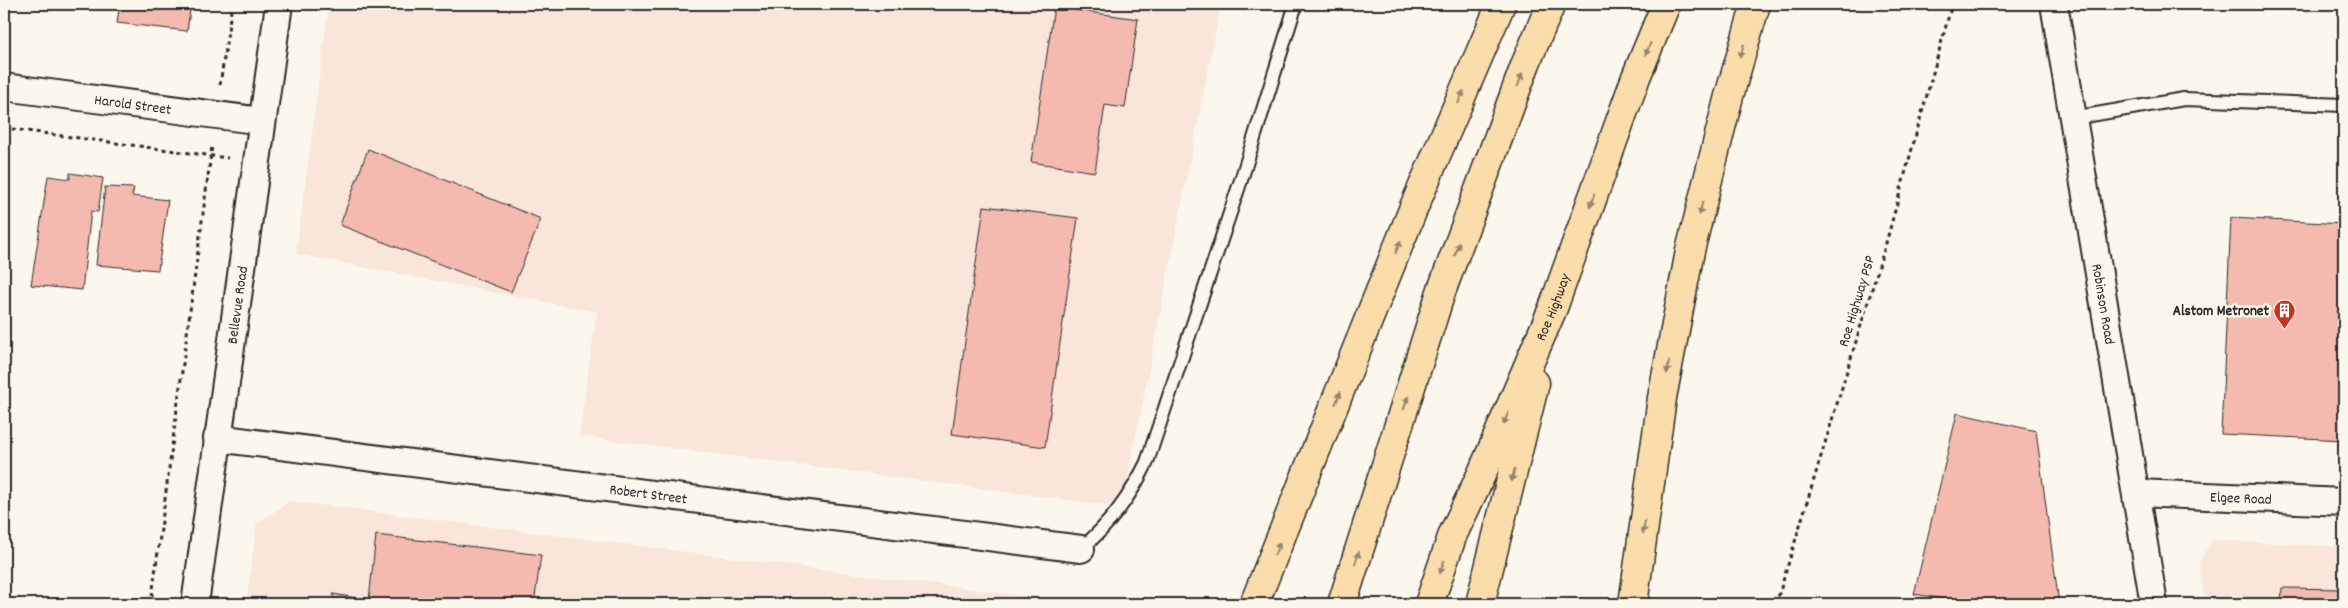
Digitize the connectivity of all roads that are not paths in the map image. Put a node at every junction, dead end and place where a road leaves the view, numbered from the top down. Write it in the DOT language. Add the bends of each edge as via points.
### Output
graph roads {
  1 [pos="279,4"];
  2 [pos="1296,4"];
  3 [pos="1501,4"];
  4 [pos="1551,4"];
  5 [pos="1666,4"];
  6 [pos="1756,4"];
  7 [pos="2054,4"];
  8 [pos="4,86"];
  9 [pos="2344,104"];
  10 [pos="2073,118"];
  11 [pos="262,121"];
  12 [pos="1553,308"];
  13 [pos="217,438"];
  14 [pos="2137,493"];
  15 [pos="2344,502"];
  16 [pos="1081,549"];
  17 [pos="195,604"];
  18 [pos="1254,604"];
  19 [pos="1342,604"];
  20 [pos="1429,604"];
  21 [pos="1480,604"];
  22 [pos="1633,604"];
  23 [pos="2154,604"];
  1 -- 11 [label="street, Bellevue Road"];
  2 -- 16 [label="lane" via="1147,462 1132,492 1101,531"];
  18 -- 3 [label="highway, one-way" via="1414,207"];
  19 -- 4 [label="highway, one-way" via="1441,292"];
  5 -- 12 [label="highway, Roe Highway, one-way" via="1636,77"];
  6 -- 22 [label="highway, one-way" via="1690,251 1662,398"];
  7 -- 10 [label="street, Robinson Road"];
  8 -- 11 [label="street, Harold Street"];
  9 -- 10 [label="lane" via="2184,99"];
  10 -- 14 [label="street, Robinson Road"];
  11 -- 13 [label="street, Bellevue Road"];
  12 -- 20 [label="highway, Roe Highway, one-way" via="1453,534"];
  12 -- 21 [label="highway, one-way"];
  13 -- 16 [label="street, Robert Street"];
  13 -- 17 [label="street, Bellevue Road"];
  14 -- 15 [label="street, Elgee Road"];
  14 -- 23 [label="street, Robinson Road"];
}
